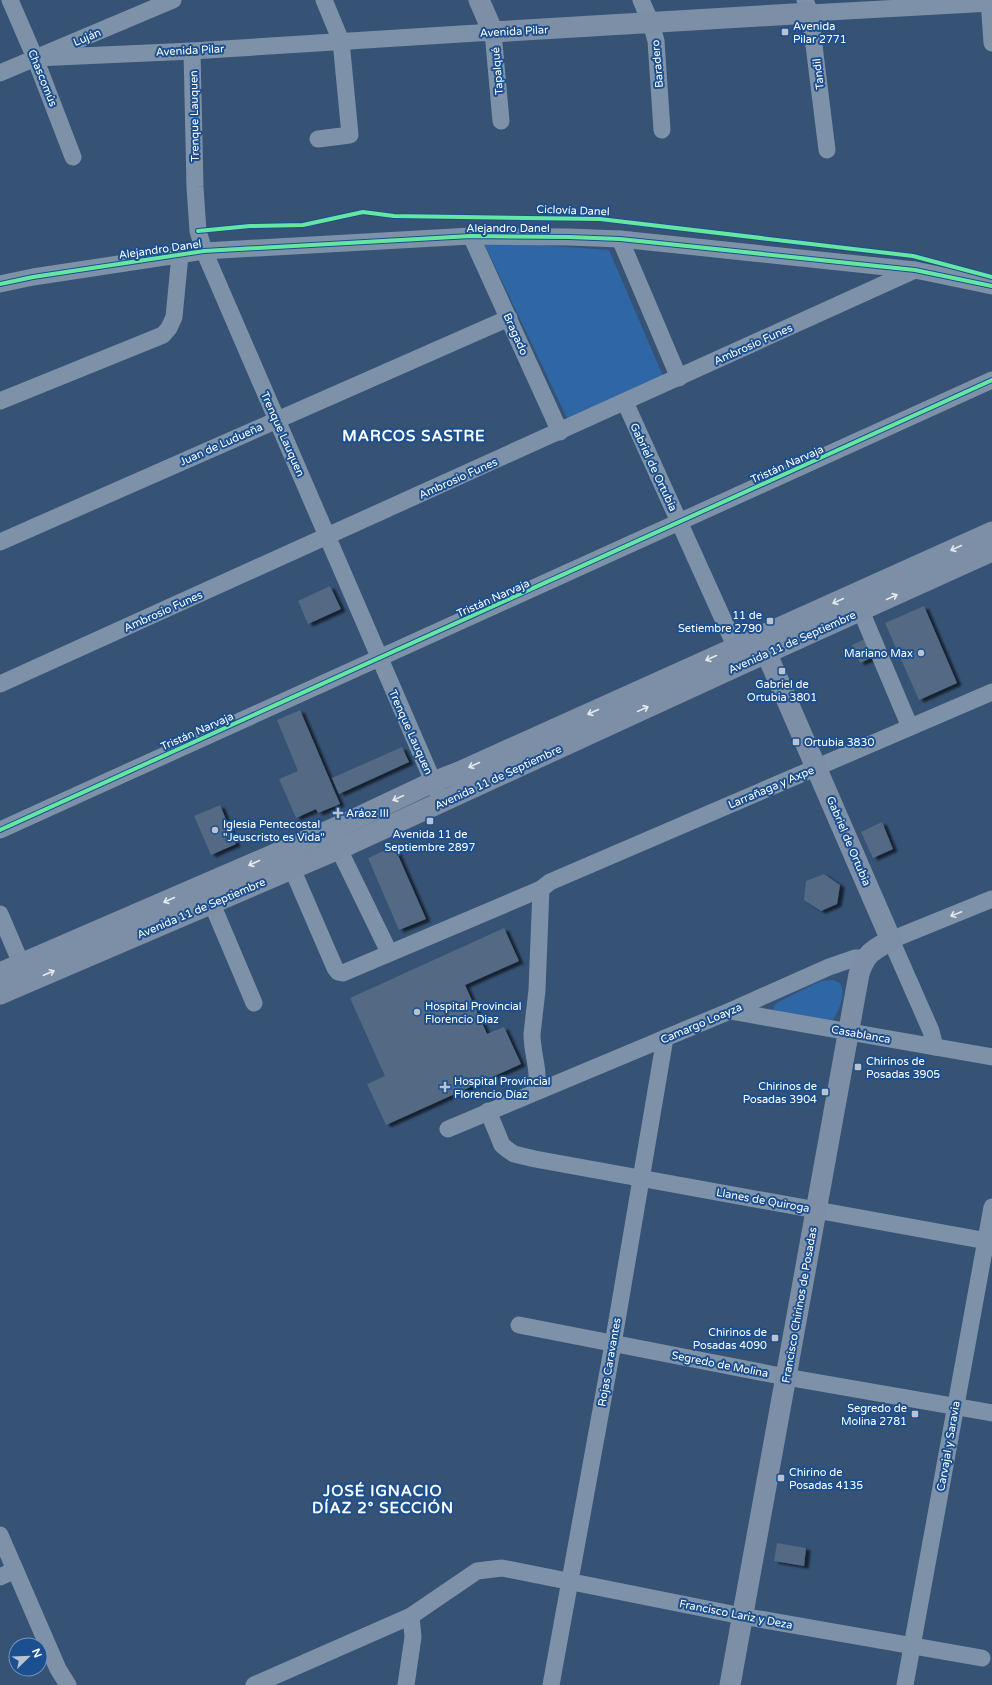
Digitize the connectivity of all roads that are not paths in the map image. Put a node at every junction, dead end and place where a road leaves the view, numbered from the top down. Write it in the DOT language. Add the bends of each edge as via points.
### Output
graph roads {
  1 [pos="10,0"];
  2 [pos="324,0"];
  3 [pos="479,0"];
  4 [pos="642,0"];
  5 [pos="164,2"];
  6 [pos="990,2"];
  7 [pos="917,4"];
  8 [pos="807,7"];
  9 [pos="651,23"];
  10 [pos="493,32"];
  11 [pos="342,40"];
  12 [pos="992,43"];
  13 [pos="192,51"];
  14 [pos="35,58"];
  15 [pos="0,73"];
  16 [pos="501,121"];
  17 [pos="662,130"];
  18 [pos="318,139"];
  19 [pos="827,150"];
  20 [pos="72,157"];
  21 [pos="472,236"];
  22 [pos="620,239"];
  23 [pos="204,251"];
  24 [pos="180,255"];
  25 [pos="915,270"];
  26 [pos="0,284"];
  27 [pos="992,286"];
  28 [pos="509,318"];
  29 [pos="679,378"];
  30 [pos="992,380"];
  31 [pos="0,401"];
  32 [pos="625,402"];
  33 [pos="276,420"];
  34 [pos="560,432"];
  35 [pos="680,523"];
  36 [pos="992,532"];
  37 [pos="327,537"];
  38 [pos="0,542"];
  39 [pos="992,551"];
  40 [pos="861,611"];
  41 [pos="763,645"];
  42 [pos="740,655"];
  43 [pos="380,659"];
  44 [pos="0,684"];
  45 [pos="992,692"];
  46 [pos="910,727"];
  47 [pos="817,768"];
  48 [pos="433,782"];
  49 [pos="443,802"];
  50 [pos="0,830"];
  51 [pos="329,830"];
  52 [pos="338,849"];
  53 [pos="284,850"];
  54 [pos="292,869"];
  55 [pos="204,884"];
  56 [pos="546,885"];
  57 [pos="992,899"];
  58 [pos="212,903"];
  59 [pos="0,914"];
  60 [pos="892,940"];
  61 [pos="389,952"];
  62 [pos="866,958"];
  63 [pos="0,973"];
  64 [pos="25,973"];
  65 [pos="0,994"];
  66 [pos="254,1003"];
  67 [pos="730,1011"];
  68 [pos="849,1032"];
  69 [pos="665,1038"];
  70 [pos="936,1047"];
  71 [pos="992,1057"];
  72 [pos="536,1091"];
  73 [pos="488,1111"];
  74 [pos="448,1129"];
  75 [pos="641,1178"];
  76 [pos="992,1208"];
  77 [pos="817,1210"];
  78 [pos="989,1241"];
  79 [pos="519,1325"];
  80 [pos="613,1344"];
  81 [pos="786,1377"];
  82 [pos="956,1406"];
  83 [pos="992,1413"];
  84 [pos="0,1535"];
  85 [pos="15,1570"];
  86 [pos="0,1577"];
  87 [pos="569,1582"];
  88 [pos="411,1616"];
  89 [pos="742,1616"];
  90 [pos="912,1646"];
  91 [pos="982,1658"];
  92 [pos="67,1685"];
  93 [pos="254,1685"];
  94 [pos="406,1685"];
  95 [pos="552,1685"];
  96 [pos="730,1685"];
  97 [pos="905,1685"];
  1 -- 14 [label="street, Chascomús"];
  2 -- 11 [label="street"];
  3 -- 10 [label="main road, Tapalqué"];
  4 -- 9 [label="street, Baradero"];
  5 -- 14 [label="street, Luján"];
  6 -- 7 [label="street, Avenida Pilar"];
  6 -- 12 [label="street"];
  7 -- 8 [label="street, Avenida Pilar"];
  8 -- 9 [label="main road, Avenida Pilar"];
  8 -- 19 [label="street, Tandil"];
  9 -- 10 [label="main road, Avenida Pilar"];
  9 -- 17 [label="street, Baradero" via="656,41"];
  10 -- 11 [label="street, Avenida Pilar"];
  10 -- 16 [label="street, Tapalqué"];
  11 -- 13 [label="street, Avenida Pilar"];
  11 -- 18 [label="street" via="350,134"];
  13 -- 14 [label="street, Avenida Pilar"];
  13 -- 23 [label="street, Trenque Lauquen" via="195,187 198,232"];
  14 -- 15 [label="street, Luján"];
  14 -- 20 [label="street, Chascomús"];
  21 -- 22 [label="street, Alejandro Danel"];
  21 -- 23 [label="street, Alejandro Danel"];
  21 -- 28 [label="street, Bragado"];
  22 -- 25 [label="street, Alejandro Danel"];
  22 -- 29 [label="street"];
  23 -- 24 [label="street, Alejandro Danel"];
  23 -- 33 [label="street, Trenque Lauquen"];
  24 -- 26 [label="street, Alejandro Danel"];
  24 -- 31 [label="street" via="174,317 163,335"];
  25 -- 27 [label="street, Alejandro Danel"];
  25 -- 29 [label="street, Ambrosio Funes"];
  28 -- 33 [label="street, Juan de Ludueña"];
  28 -- 34 [label="street, Bragado"];
  29 -- 32 [label="street, Ambrosio Funes"];
  30 -- 35 [label="street, Tristán Narvaja"];
  32 -- 34 [label="street, Ambrosio Funes"];
  32 -- 35 [label="street, Gabriel de Ortubia"];
  33 -- 37 [label="street, Trenque Lauquen"];
  33 -- 38 [label="street, Juan de Ludueña"];
  34 -- 37 [label="street, Ambrosio Funes"];
  35 -- 42 [label="street, Gabriel de Ortubia"];
  35 -- 43 [label="street, Tristán Narvaja"];
  36 -- 41 [label="main road, Avenida 11 de Septiembre, one-way"];
  37 -- 43 [label="street, Trenque Lauquen"];
  37 -- 44 [label="street, Ambrosio Funes"];
  40 -- 39 [label="main road, Avenida 11 de Septiembre, one-way"];
  40 -- 41 [label="main road, Avenida 11 de Septiembre"];
  40 -- 46 [label="street"];
  41 -- 42 [label="main road, Avenida 11 de Septiembre"];
  41 -- 47 [label="main road, Gabriel de Ortubia"];
  42 -- 48 [label="main road, Avenida 11 de Septiembre, one-way"];
  49 -- 42 [label="main road, Avenida 11 de Septiembre, one-way"];
  43 -- 48 [label="street, Trenque Lauquen"];
  43 -- 50 [label="street, Tristán Narvaja"];
  45 -- 46 [label="street, Larrañaga y Axpe"];
  46 -- 47 [label="street, Larrañaga y Axpe"];
  47 -- 56 [label="street, Larrañaga y Axpe"];
  47 -- 60 [label="main road, Gabriel de Ortubia"];
  48 -- 49 [label="street, Trenque Lauquen"];
  48 -- 51 [label="main road, Avenida 11 de Septiembre, one-way"];
  49 -- 52 [label="main road, Avenida 11 de Septiembre"];
  51 -- 52 [label="street"];
  51 -- 53 [label="main road, Avenida 11 de Septiembre"];
  52 -- 54 [label="main road, Avenida 11 de Septiembre"];
  52 -- 61 [label="street"];
  53 -- 54 [label="street"];
  53 -- 55 [label="main road, Avenida 11 de Septiembre, one-way"];
  54 -- 58 [label="main road, Avenida 11 de Septiembre"];
  54 -- 61 [label="street, Larrañaga y Axpe" via="338,972 343,973"];
  55 -- 58 [label="street"];
  55 -- 64 [label="main road, Avenida 11 de Septiembre, one-way"];
  56 -- 61 [label="street, Larrañaga y Axpe"];
  56 -- 72 [label="street" via="532,1034 538,1069"];
  57 -- 60 [label="street, one-way"];
  64 -- 58 [label="main road, Avenida 11 de Septiembre, one-way"];
  58 -- 66 [label="street"];
  59 -- 64 [label="street"];
  60 -- 62 [label="main road, Francisco Chirinos de Posadas" via="875,948"];
  60 -- 70 [label="street, Gabriel de Ortubia"];
  62 -- 67 [label="street, Camargo Loayza" via="855,958 829,967"];
  62 -- 68 [label="main road, Francisco Chirinos de Posadas" via="859,974"];
  63 -- 64 [label="main road, Avenida 11 de Septiembre"];
  64 -- 65 [label="main road, Avenida 11 de Septiembre"];
  67 -- 68 [label="street, Casablanca"];
  67 -- 69 [label="street, Camargo Loayza"];
  68 -- 70 [label="street, Casablanca"];
  68 -- 77 [label="main road, Francisco Chirinos de Posadas"];
  69 -- 72 [label="street, Camargo Loayza" via="549,1088"];
  69 -- 75 [label="street, Rojas Caravantes"];
  70 -- 71 [label="street, Casablanca"];
  72 -- 73 [label="street, Camargo Loayza"];
  73 -- 74 [label="street, Camargo Loayza"];
  73 -- 75 [label="street, Llanes de Quiroga" via="502,1145 514,1154"];
  75 -- 77 [label="street, Llanes de Quiroga"];
  75 -- 80 [label="street, Rojas Caravantes"];
  76 -- 78 [label="street, Carvajal y Saravia"];
  77 -- 78 [label="street, Llanes de Quiroga"];
  77 -- 81 [label="main road, Francisco Chirinos de Posadas"];
  78 -- 82 [label="street, Carvajal y Saravia"];
  79 -- 80 [label="street, Segredo de Molina"];
  80 -- 81 [label="street, Segredo de Molina"];
  80 -- 87 [label="street, Rojas Caravantes"];
  81 -- 82 [label="street, Segredo de Molina"];
  81 -- 89 [label="main road, Francisco Chirinos de Posadas"];
  82 -- 83 [label="street, Segredo de Molina"];
  82 -- 90 [label="street, Carvajal y Saravia"];
  84 -- 85 [label="street"];
  85 -- 86 [label="street"];
  85 -- 92 [label="street"];
  87 -- 88 [label="street, Francisco Lariz y Deza" via="502,1568 490,1568 466,1577"];
  87 -- 89 [label="street, Francisco Lariz y Deza"];
  87 -- 95 [label="street, Rojas Caravantes"];
  88 -- 93 [label="street"];
  88 -- 94 [label="street" via="413,1636"];
  89 -- 90 [label="street, Francisco Lariz y Deza"];
  89 -- 96 [label="main road, Francisco Chirinos de Posadas"];
  90 -- 91 [label="street, Francisco Lariz y Deza"];
  90 -- 97 [label="street, Carvajal y Saravia"];
}
